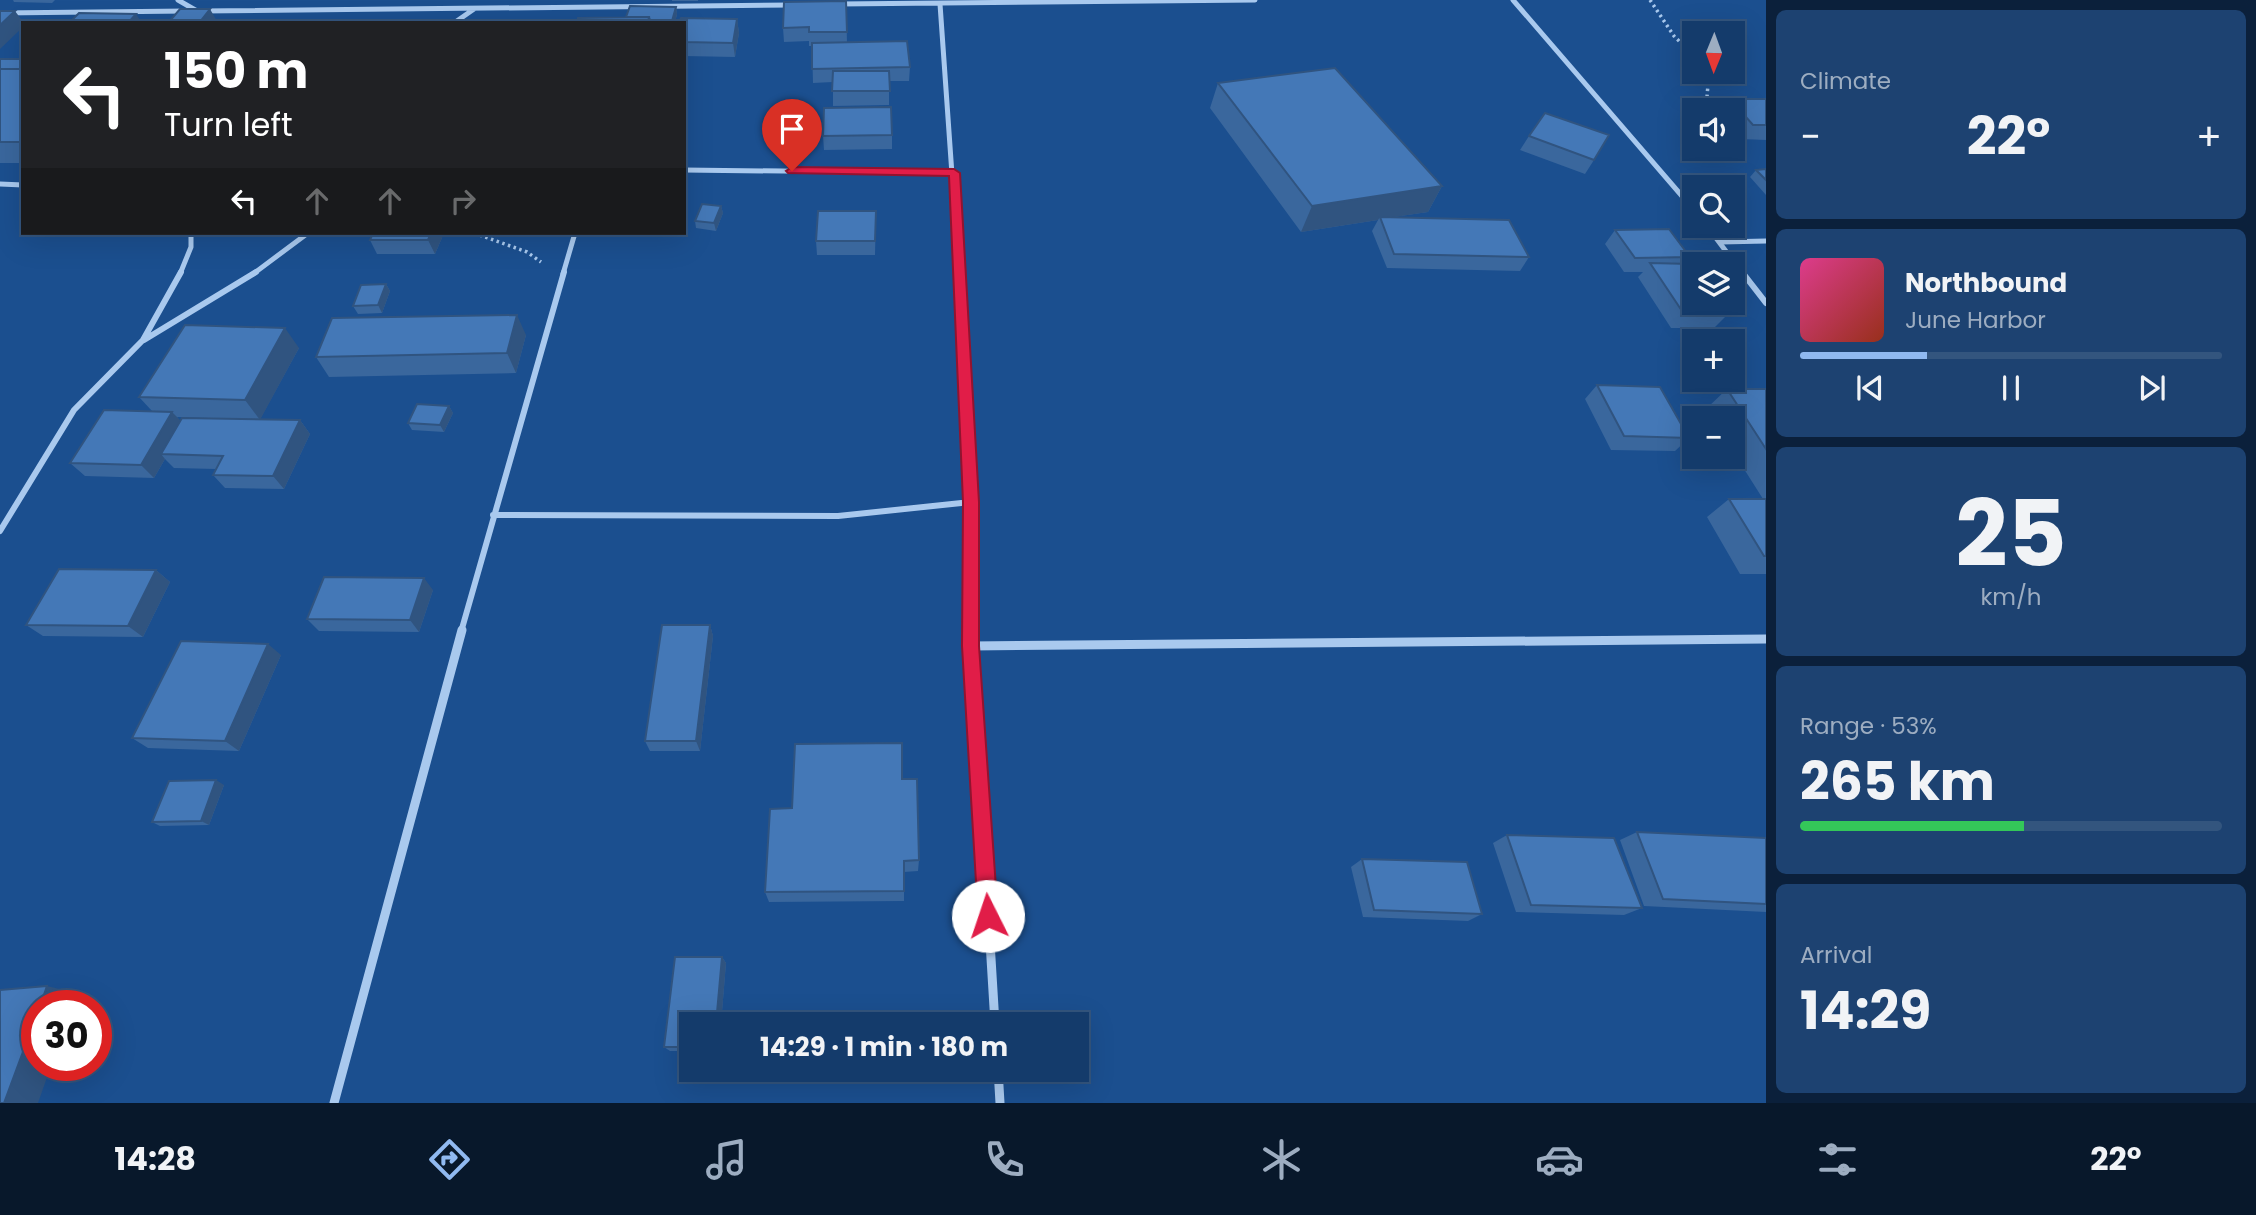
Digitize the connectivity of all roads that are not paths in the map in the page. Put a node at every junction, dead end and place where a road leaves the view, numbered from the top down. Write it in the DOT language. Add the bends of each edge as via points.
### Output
graph roads {
  1 [pos="178,0"];
  2 [pos="1223,0"];
  3 [pos="1255,0"];
  4 [pos="1513,0"];
  5 [pos="940,4"];
  6 [pos="805,5"];
  7 [pos="832,5"];
  8 [pos="475,9"];
  9 [pos="197,11"];
  10 [pos="0,13"];
  11 [pos="457,21"];
  12 [pos="686,170"];
  13 [pos="954,173"];
  14 [pos="0,184"];
  15 [pos="21,185"];
  16 [pos="1682,196"];
  17 [pos="191,235"];
  18 [pos="305,235"];
  19 [pos="574,235"];
  20 [pos="1718,238"];
  21 [pos="1766,241"];
  22 [pos="1721,242"];
  23 [pos="1766,303"];
  24 [pos="143,340"];
  25 [pos="971,502"];
  26 [pos="493,514"];
  27 [pos="0,531"];
  28 [pos="1766,639"];
  29 [pos="971,646"];
  30 [pos="994,1012"];
  31 [pos="999,1082"];
  32 [pos="334,1103"];
  33 [pos="1000,1103"];
  1 -- 9 [label="street"];
  2 -- 3 [label="street"];
  2 -- 5 [label="street"];
  4 -- 16 [label="street"];
  5 -- 7 [label="street"];
  5 -- 13 [label="street"];
  6 -- 8 [label="street"];
  8 -- 9 [label="street"];
  8 -- 11 [label="street"];
  9 -- 10 [label="street"];
  12 -- 13 [label="street"];
  13 -- 25 [label="street"];
  14 -- 15 [label="street"];
  17 -- 24 [label="street" via="191,247 176,284"];
  18 -- 24 [label="street" via="239,284"];
  19 -- 26 [label="street"];
  20 -- 22 [label="street"];
  21 -- 22 [label="street"];
  22 -- 23 [label="street"];
  24 -- 27 [label="street" via="74,410"];
  25 -- 26 [label="street" via="838,516"];
  25 -- 29 [label="street"];
  26 -- 32 [label="street"];
  28 -- 29 [label="street"];
  29 -- 30 [label="street"];
  31 -- 33 [label="street"];
}
